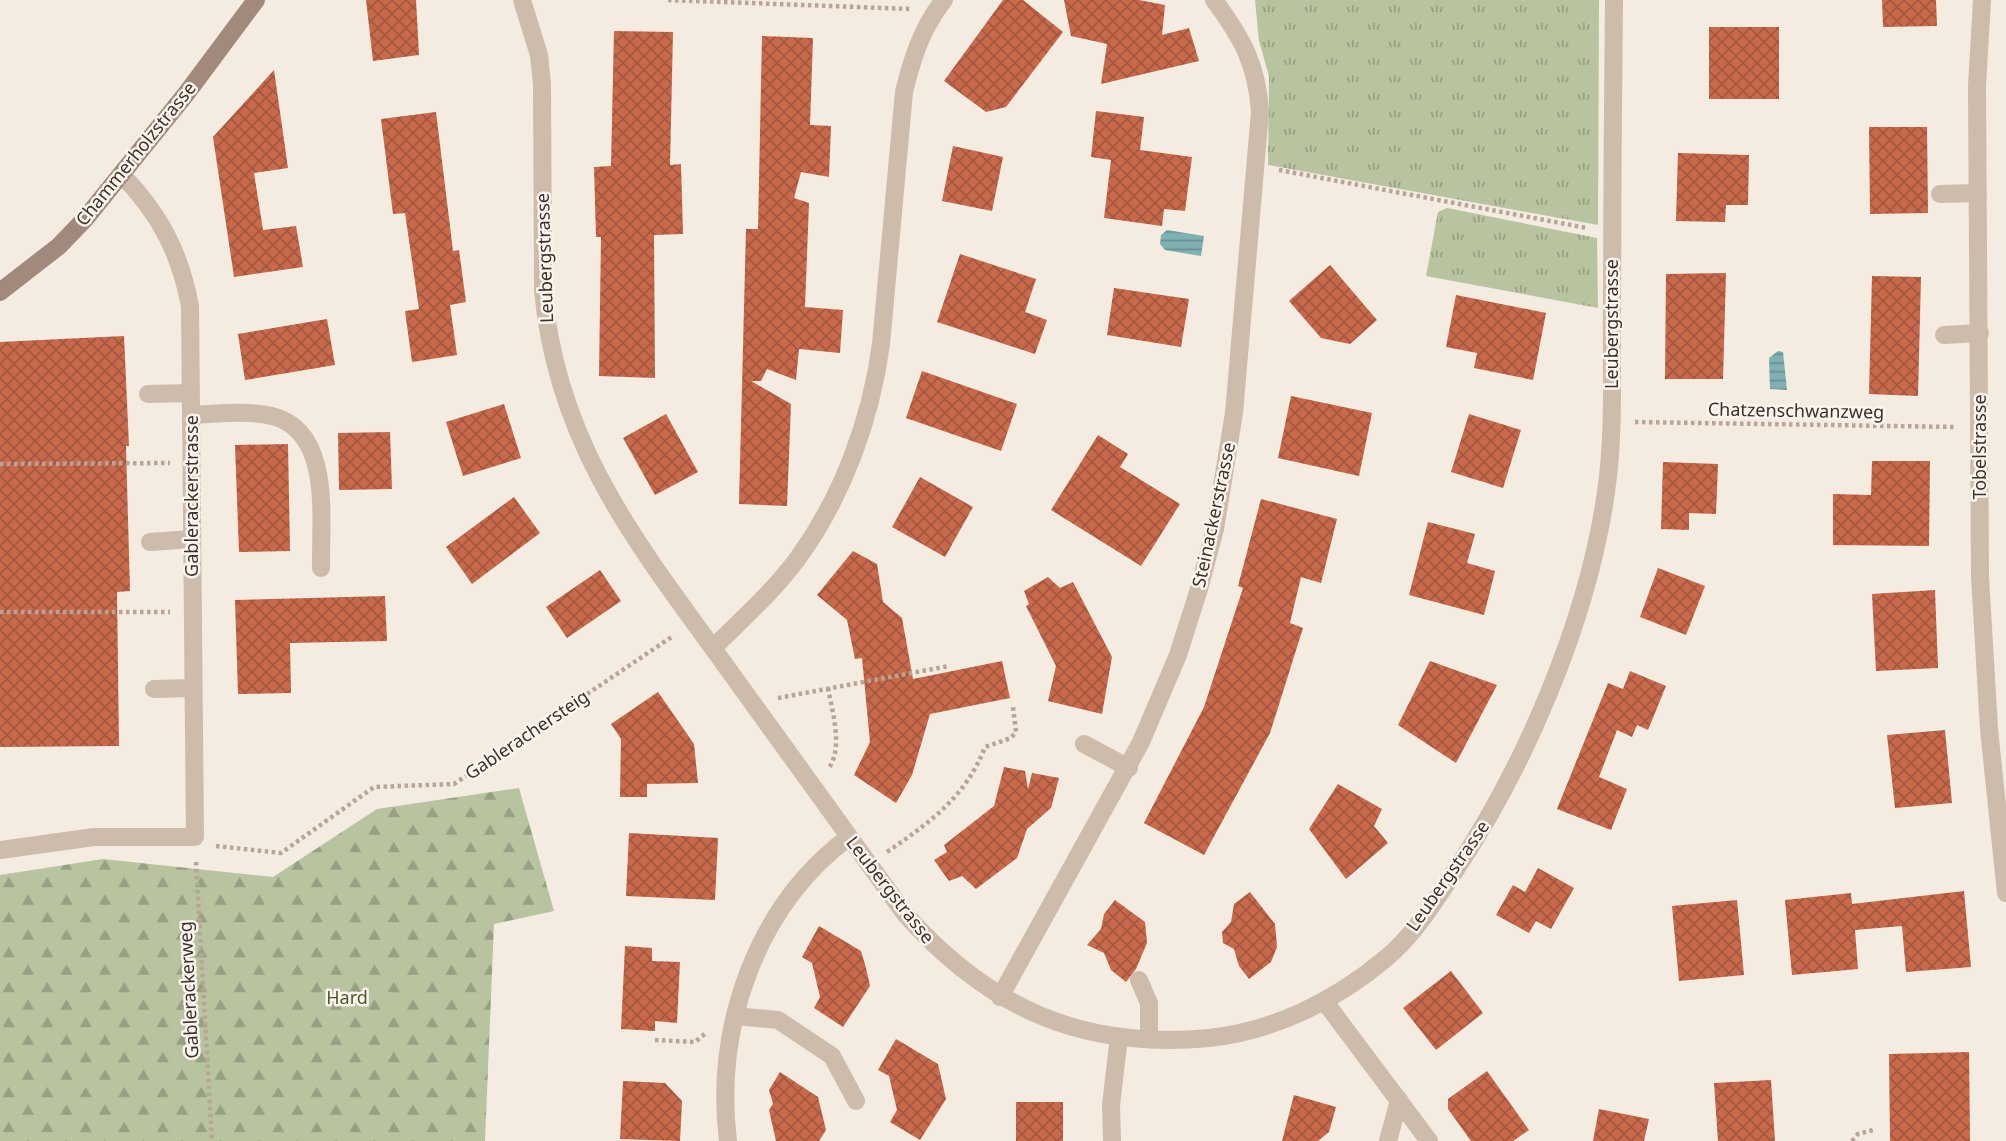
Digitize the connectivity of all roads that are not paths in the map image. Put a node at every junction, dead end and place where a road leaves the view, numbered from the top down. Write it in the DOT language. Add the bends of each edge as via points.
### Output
graph roads {
  1 [pos="256,0"];
  2 [pos="522,0"];
  3 [pos="1214,0"];
  4 [pos="1614,0"];
  5 [pos="1982,0"];
  6 [pos="940,5"];
  7 [pos="122,176"];
  8 [pos="1978,193"];
  9 [pos="1940,194"];
  10 [pos="0,292"];
  11 [pos="1980,333"];
  12 [pos="1944,335"];
  13 [pos="191,393"];
  14 [pos="148,394"];
  15 [pos="191,415"];
  16 [pos="192,540"];
  17 [pos="150,542"];
  18 [pos="321,568"];
  19 [pos="713,648"];
  20 [pos="154,688"];
  21 [pos="193,688"];
  22 [pos="1084,744"];
  23 [pos="1129,768"];
  24 [pos="849,837"];
  25 [pos="0,850"];
  26 [pos="2006,893"];
  27 [pos="1139,980"];
  28 [pos="1000,997"];
  29 [pos="1325,1002"];
  30 [pos="735,1016"];
  31 [pos="1119,1037"];
  32 [pos="1149,1040"];
  33 [pos="1399,1100"];
  34 [pos="856,1101"];
  35 [pos="728,1141"];
  36 [pos="1112,1141"];
  37 [pos="1388,1141"];
  38 [pos="1429,1141"];
  1 -- 7 [label="street, Chammerholzstrasse"];
  2 -- 19 [label="street, Leubergstrasse" via="540,64 543,290 562,392 583,449 607,495"];
  3 -- 23 [label="street, Steinackerstrasse" via="1252,59 1260,112 1234,414 1215,529 1178,655"];
  4 -- 29 [label="street, Leubergstrasse" via="1611,422 1598,539 1581,600 1544,706 1513,776 1465,857 1388,957"];
  5 -- 8 [label="street, Tobelstrasse"];
  6 -- 19 [label="street" via="912,58 904,92 876,386 864,425 845,472 799,557"];
  7 -- 10 [label="street, Chammerholzstrasse" via="59,246"];
  7 -- 13 [label="street, Gablerackerstrasse" via="163,226 185,276"];
  8 -- 9 [label="street"];
  8 -- 11 [label="street, Tobelstrasse"];
  11 -- 12 [label="street"];
  11 -- 26 [label="street, Tobelstrasse" via="1982,617"];
  13 -- 14 [label="street"];
  13 -- 15 [label="street, Gablerackerstrasse"];
  15 -- 16 [label="street, Gablerackerstrasse"];
  15 -- 18 [label="street" via="272,416 293,425 307,438 319,494"];
  16 -- 17 [label="street"];
  16 -- 21 [label="street, Gablerackerstrasse"];
  19 -- 24 [label="street, Leubergstrasse"];
  20 -- 21 [label="street"];
  21 -- 25 [label="street, Gablerackerstrasse" via="195,840 94,837"];
  22 -- 23 [label="street"];
  23 -- 28 [label="street, Steinackerstrasse"];
  24 -- 28 [label="street, Leubergstrasse" via="932,944"];
  24 -- 30 [label="street" via="821,859 769,928 752,961"];
  27 -- 32 [label="street" via="1149,1003"];
  28 -- 31 [label="street, Leubergstrasse" via="1044,1017"];
  29 -- 32 [label="street, Leubergstrasse" via="1223,1036"];
  29 -- 33 [label="street"];
  30 -- 34 [label="street" via="778,1020 832,1056"];
  30 -- 35 [label="street" via="724,1085"];
  31 -- 32 [label="street, Leubergstrasse"];
  31 -- 36 [label="street"];
  33 -- 37 [label="street"];
  33 -- 38 [label="street"];
}
